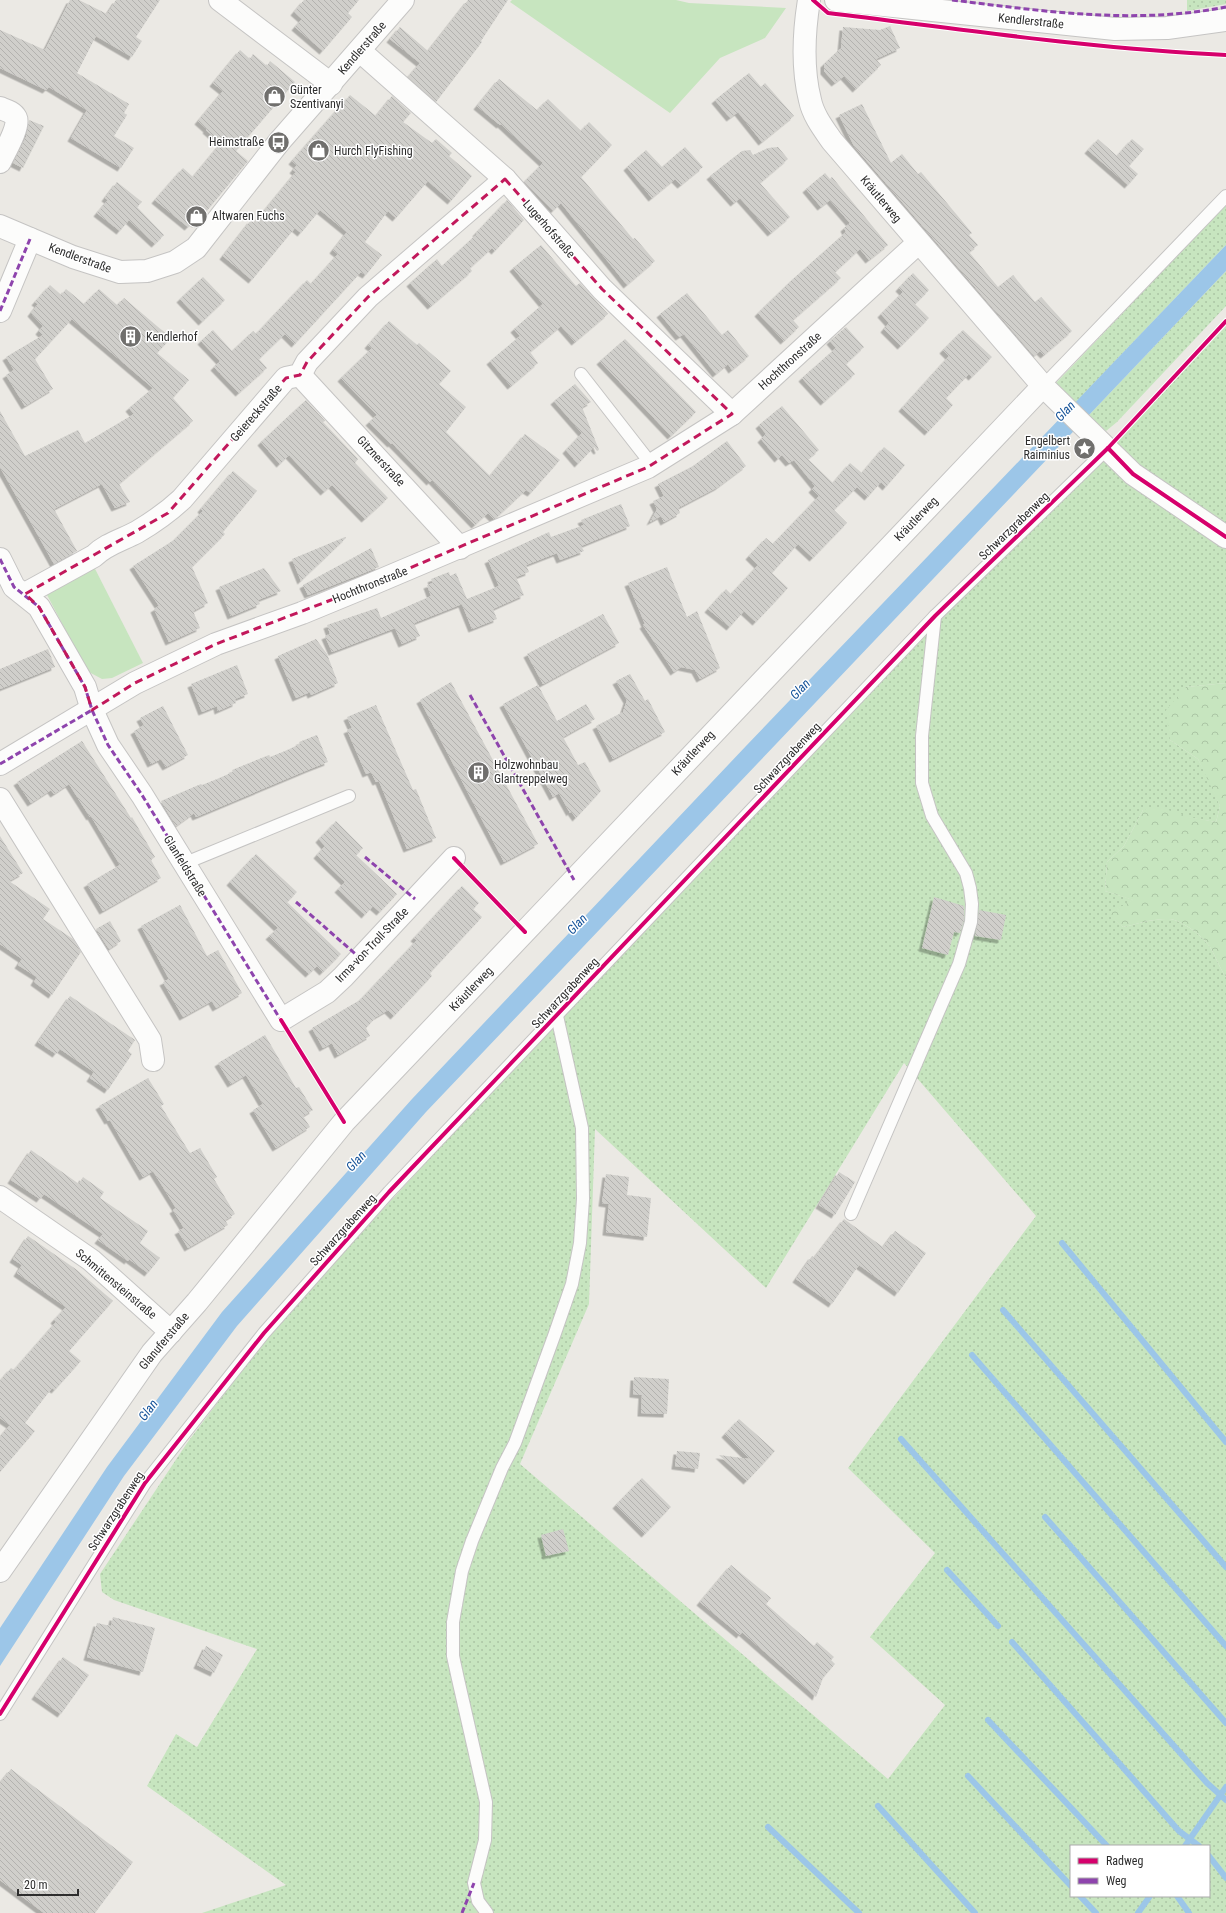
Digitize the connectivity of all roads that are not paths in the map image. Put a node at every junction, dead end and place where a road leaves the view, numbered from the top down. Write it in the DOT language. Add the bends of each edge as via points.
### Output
graph roads {
  1 [pos="220,0"];
  2 [pos="403,0"];
  3 [pos="809,0"];
  4 [pos="836,0"];
  5 [pos="1226,20"];
  6 [pos="360,51"];
  7 [pos="331,84"];
  8 [pos="0,108"];
  9 [pos="0,162"];
  10 [pos="505,179"];
  11 [pos="1226,196"];
  12 [pos="0,226"];
  13 [pos="30,239"];
  14 [pos="918,243"];
  15 [pos="0,311"];
  16 [pos="581,374"];
  17 [pos="300,375"];
  18 [pos="1047,389"];
  19 [pos="732,414"];
  20 [pos="1104,444"];
  21 [pos="652,465"];
  22 [pos="1226,537"];
  23 [pos="460,548"];
  24 [pos="0,559"];
  25 [pos="25,594"];
  26 [pos="935,616"];
  27 [pos="92,710"];
  28 [pos="0,764"];
  29 [pos="349,796"];
  30 [pos="0,799"];
  31 [pos="454,858"];
  32 [pos="183,864"];
  33 [pos="556,1016"];
  34 [pos="281,1020"];
  35 [pos="154,1060"];
  36 [pos="344,1122"];
  37 [pos="0,1197"];
  38 [pos="851,1214"];
  39 [pos="171,1332"];
  40 [pos="0,1571"];
  41 [pos="0,1714"];
  42 [pos="487,1913"];
  1 -- 7 [label="street"];
  2 -- 6 [label="street, Kendlerstraße"];
  3 -- 14 [label="street, Kräutlerweg" via="806,79 810,101 818,121"];
  4 -- 5 [label="street, Kendlerstraße" via="1115,28 1167,28"];
  6 -- 7 [label="street, Kendlerstraße"];
  6 -- 10 [label="street, Lugerhofstraße"];
  7 -- 13 [label="street, Kendlerstraße" via="279,142 196,248 175,262 147,271 120,272 88,263"];
  8 -- 9 [label="street" via="13,114 17,119 17,126"];
  10 -- 17 [label="street" via="368,296 307,362"];
  10 -- 19 [label="street, Lugerhofstraße" via="602,289"];
  11 -- 18 [label="lane, Kräutlerweg"];
  12 -- 13 [label="street, Kendlerstraße"];
  13 -- 15 [label="street"];
  14 -- 18 [label="street, Kräutlerweg"];
  14 -- 19 [label="street, Hochthronstraße"];
  16 -- 21 [label="lane"];
  17 -- 23 [label="street, Gitznerstraße"];
  17 -- 25 [label="street, Geiereckstraße" via="286,378 168,513 102,548 94,556"];
  18 -- 20 [label="street"];
  18 -- 36 [label="street, Kräutlerweg"];
  19 -- 21 [label="street, Hochthronstraße"];
  20 -- 22 [label="street" via="1134,474"];
  20 -- 26 [label="lane, Schwarzgrabenweg"];
  21 -- 23 [label="street, Hochthronstraße"];
  23 -- 27 [label="street, Hochthronstraße" via="302,613 216,644 135,683"];
  24 -- 25 [label="street, Glanfeldstraße" via="14,587"];
  25 -- 27 [label="street, Glanfeldstraße" via="39,607 86,687"];
  26 -- 33 [label="lane, Schwarzgrabenweg"];
  26 -- 38 [label="lane" via="922,736 922,783 932,816 966,873 972,904 971,922 959,964"];
  27 -- 28 [label="street"];
  27 -- 32 [label="street, Glanfeldstraße" via="108,745 142,795"];
  29 -- 32 [label="lane"];
  30 -- 35 [label="street" via="150,1040"];
  31 -- 34 [label="street, Irma-von-Troll-Straße" via="327,992"];
  32 -- 34 [label="street, Glanfeldstraße"];
  33 -- 41 [label="lane, Schwarzgrabenweg" via="389,1192 264,1333 145,1483"];
  33 -- 42 [label="lane" via="582,1128 583,1206 580,1243 572,1284 554,1336 515,1443 472,1541 462,1571 453,1622 458,1679 486,1802 485,1840 474,1883 478,1901"];
  36 -- 39 [label="street, Glanuferstraße"];
  37 -- 39 [label="street, Schmittensteinstraße" via="91,1260"];
  39 -- 40 [label="street, Glanuferstraße" via="152,1353"];
}
